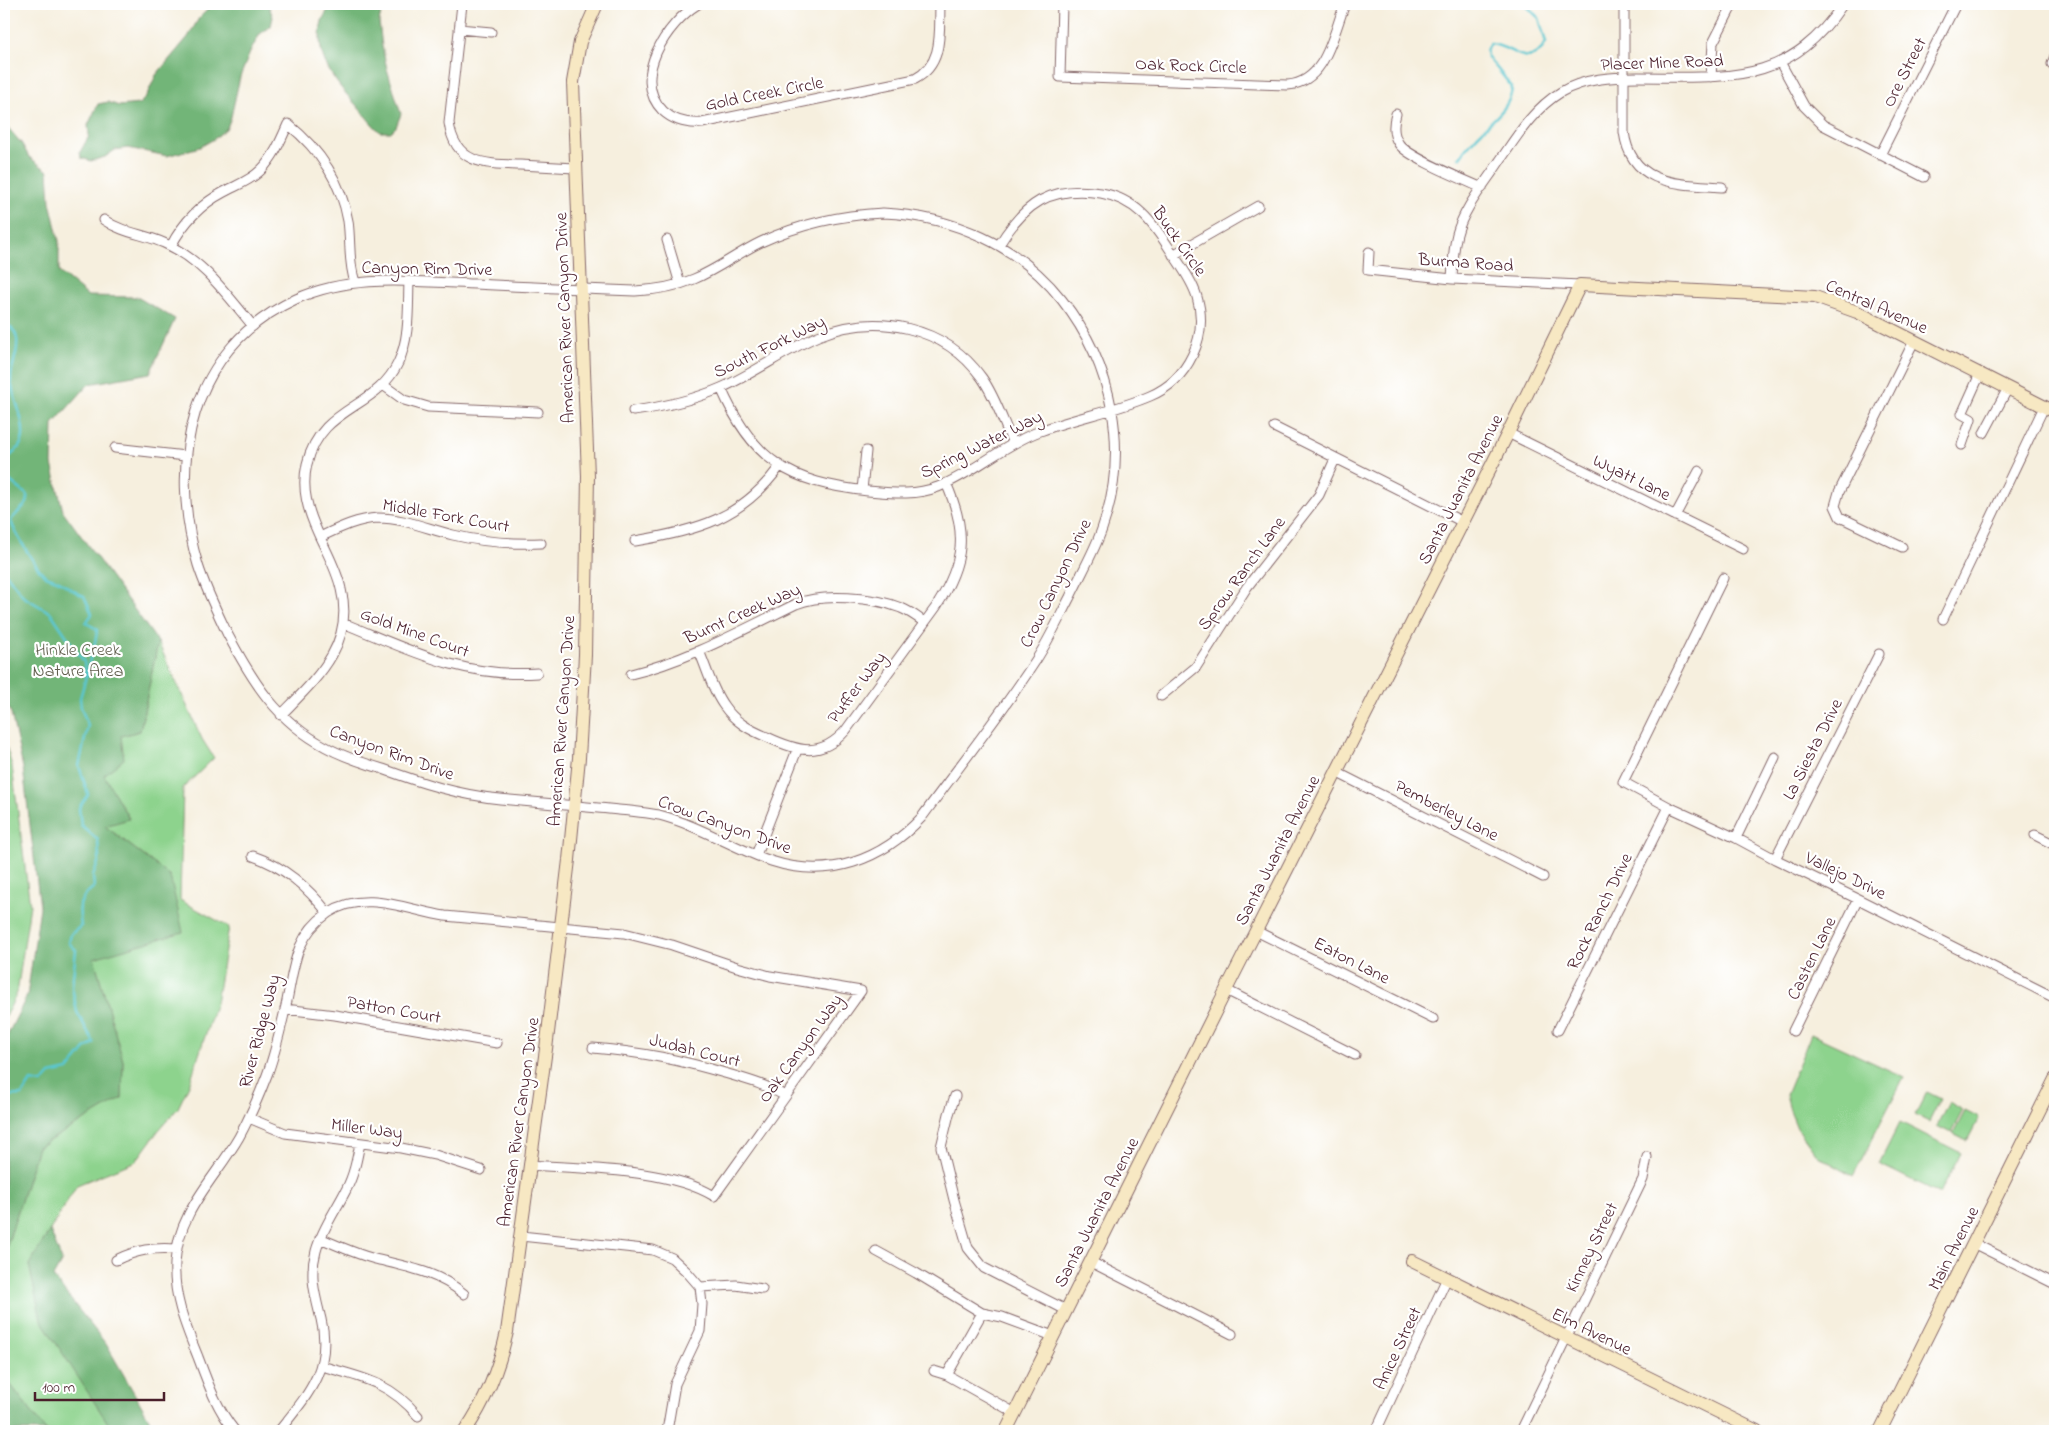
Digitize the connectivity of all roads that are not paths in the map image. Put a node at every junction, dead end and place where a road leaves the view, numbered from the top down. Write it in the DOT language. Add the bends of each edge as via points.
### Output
graph roads {
  1 [pos="462,4"];
  2 [pos="596,4"];
  3 [pos="698,4"];
  4 [pos="940,4"];
  5 [pos="1062,4"];
  6 [pos="1345,4"];
  7 [pos="1624,4"];
  8 [pos="1733,4"];
  9 [pos="1844,4"];
  10 [pos="1956,4"];
  11 [pos="459,29"];
  12 [pos="490,32"];
  13 [pos="1780,62"];
  14 [pos="1623,77"];
  15 [pos="1711,77"];
  16 [pos="1396,114"];
  17 [pos="1880,155"];
  18 [pos="575,168"];
  19 [pos="1924,177"];
  20 [pos="1722,187"];
  21 [pos="1482,188"];
  22 [pos="1258,206"];
  23 [pos="104,220"];
  24 [pos="667,240"];
  25 [pos="999,245"];
  26 [pos="171,246"];
  27 [pos="1369,252"];
  28 [pos="1173,255"];
  29 [pos="1452,279"];
  30 [pos="409,281"];
  31 [pos="355,282"];
  32 [pos="680,284"];
  33 [pos="1580,285"];
  34 [pos="581,289"];
  35 [pos="253,326"];
  36 [pos="1914,341"];
  37 [pos="1980,374"];
  38 [pos="383,385"];
  39 [pos="721,388"];
  40 [pos="2008,388"];
  41 [pos="1112,408"];
  42 [pos="2050,409"];
  43 [pos="633,411"];
  44 [pos="538,412"];
  45 [pos="1274,426"];
  46 [pos="1508,433"];
  47 [pos="1984,433"];
  48 [pos="1013,444"];
  49 [pos="1962,445"];
  50 [pos="115,448"];
  51 [pos="866,451"];
  52 [pos="185,456"];
  53 [pos="1335,459"];
  54 [pos="780,466"];
  55 [pos="1699,471"];
  56 [pos="946,483"];
  57 [pos="862,490"];
  58 [pos="1676,516"];
  59 [pos="1463,522"];
  60 [pos="320,537"];
  61 [pos="635,540"];
  62 [pos="541,542"];
  63 [pos="1902,547"];
  64 [pos="1743,549"];
  65 [pos="1723,578"];
  66 [pos="1943,618"];
  67 [pos="924,622"];
  68 [pos="343,623"];
  69 [pos="699,650"];
  70 [pos="1879,654"];
  71 [pos="537,673"];
  72 [pos="631,674"];
  73 [pos="1161,696"];
  74 [pos="281,715"];
  75 [pos="797,750"];
  76 [pos="1775,757"];
  77 [pos="1336,772"];
  78 [pos="574,806"];
  79 [pos="1668,807"];
  80 [pos="2035,834"];
  81 [pos="1736,838"];
  82 [pos="2055,845"];
  83 [pos="756,855"];
  84 [pos="253,856"];
  85 [pos="1775,859"];
  86 [pos="1543,876"];
  87 [pos="1858,898"];
  88 [pos="328,913"];
  89 [pos="560,926"];
  90 [pos="1256,931"];
  91 [pos="1226,990"];
  92 [pos="2055,998"];
  93 [pos="286,1009"];
  94 [pos="1433,1019"];
  95 [pos="1558,1030"];
  96 [pos="1793,1031"];
  97 [pos="497,1043"];
  98 [pos="593,1048"];
  99 [pos="1356,1054"];
  100 [pos="2055,1079"];
  101 [pos="785,1096"];
  102 [pos="956,1096"];
  103 [pos="249,1118"];
  104 [pos="360,1143"];
  105 [pos="1647,1157"];
  106 [pos="529,1165"];
  107 [pos="481,1170"];
  108 [pos="521,1236"];
  109 [pos="320,1238"];
  110 [pos="1975,1244"];
  111 [pos="177,1249"];
  112 [pos="876,1251"];
  113 [pos="116,1260"];
  114 [pos="1412,1261"];
  115 [pos="1091,1262"];
  116 [pos="1447,1278"];
  117 [pos="2055,1284"];
  118 [pos="700,1287"];
  119 [pos="762,1289"];
  120 [pos="464,1294"];
  121 [pos="1066,1310"];
  122 [pos="982,1312"];
  123 [pos="1232,1334"];
  124 [pos="1053,1336"];
  125 [pos="1565,1337"];
  126 [pos="321,1366"];
  127 [pos="934,1371"];
  128 [pos="946,1375"];
  129 [pos="1015,1413"];
  130 [pos="418,1416"];
  131 [pos="235,1431"];
  132 [pos="279,1431"];
  133 [pos="465,1431"];
  134 [pos="666,1431"];
  135 [pos="1006,1431"];
  136 [pos="1376,1431"];
  137 [pos="1521,1431"];
  138 [pos="1757,1431"];
  139 [pos="1880,1431"];
  1 -- 11 [label="street"];
  2 -- 18 [label="street, American River Canyon Drive" via="580,42 574,76"];
  3 -- 4 [label="street, Gold Creek Circle" via="667,34 656,54 651,75 651,89 660,107 676,120 689,123 915,79 930,68 936,57"];
  5 -- 6 [label="street, Oak Rock Circle" via="1060,77 1288,85 1300,83 1317,71"];
  7 -- 14 [label="street"];
  8 -- 15 [label="street" via="1713,43"];
  9 -- 13 [label="street, Placer Mine Road" via="1822,33"];
  10 -- 17 [label="street, Ore Street"];
  11 -- 12 [label="street"];
  11 -- 18 [label="street" via="449,123 458,148 468,157 487,164"];
  13 -- 15 [label="street, Placer Mine Road" via="1751,73"];
  13 -- 17 [label="street" via="1796,94 1813,116 1835,132"];
  14 -- 15 [label="street, Placer Mine Road"];
  14 -- 20 [label="street" via="1624,138 1638,165 1670,183"];
  14 -- 21 [label="street, Placer Mine Road" via="1586,82 1547,102 1526,124"];
  16 -- 21 [label="street" via="1394,134 1404,150"];
  17 -- 19 [label="street"];
  18 -- 34 [label="street, American River Canyon Drive"];
  21 -- 29 [label="street, Placer Mine Road" via="1461,222 1454,249"];
  22 -- 28 [label="street"];
  23 -- 26 [label="street" via="119,230"];
  24 -- 32 [label="street"];
  25 -- 28 [label="street, Buck Circle" via="1011,225 1036,202 1060,193 1098,193 1137,208 1155,226"];
  25 -- 32 [label="street, Crow Canyon Drive" via="963,228 923,217 858,214 786,231"];
  25 -- 41 [label="street, Crow Canyon Drive" via="1034,270 1072,313 1100,364"];
  26 -- 31 [label="street" via="202,206 262,169 274,154 288,124 313,146 338,188 348,221 349,258"];
  26 -- 35 [label="street" via="210,274"];
  27 -- 29 [label="street, Burma Road" via="1368,270"];
  28 -- 41 [label="street, Buck Circle" via="1197,297 1200,322 1195,348 1183,371 1164,388 1149,397"];
  29 -- 33 [label="street, Burma Road"];
  30 -- 31 [label="street, Canyon Rim Drive"];
  30 -- 34 [label="street, Canyon Rim Drive"];
  30 -- 38 [label="street" via="406,342 398,365"];
  31 -- 35 [label="street, Canyon Rim Drive" via="294,300"];
  32 -- 34 [label="street, Crow Canyon Drive" via="635,291"];
  33 -- 36 [label="street, Central Avenue" via="1815,297 1857,312"];
  33 -- 46 [label="street, Santa Juanita Avenue"];
  34 -- 78 [label="street, American River Canyon Drive" via="588,579"];
  35 -- 52 [label="street, Canyon Rim Drive" via="226,354 204,388 190,426"];
  36 -- 37 [label="street, Central Avenue"];
  36 -- 63 [label="street" via="1835,506 1840,517"];
  37 -- 40 [label="street, Central Avenue"];
  37 -- 49 [label="street" via="1962,414 1971,419"];
  38 -- 44 [label="street" via="404,400 428,407"];
  38 -- 60 [label="street" via="333,420 312,451 305,475 306,500"];
  39 -- 43 [label="street, South Fork Way" via="684,401"];
  39 -- 48 [label="street, South Fork Way" via="805,342 828,333 868,325 903,327 946,344 975,369 990,391"];
  39 -- 54 [label="street, Spring Water Way" via="747,436"];
  40 -- 42 [label="street, Central Avenue"];
  40 -- 47 [label="street"];
  41 -- 48 [label="street, Spring Water Way" via="1053,426"];
  41 -- 83 [label="street, Crow Canyon Drive" via="1116,448 1114,481 1092,552 1037,659 922,818 877,854 843,865 800,867"];
  42 -- 66 [label="street"];
  45 -- 53 [label="street"];
  46 -- 58 [label="street, Wyatt Lane"];
  46 -- 59 [label="street, Santa Juanita Avenue"];
  48 -- 56 [label="street, Spring Water Way"];
  50 -- 52 [label="street"];
  51 -- 57 [label="street"];
  52 -- 74 [label="street, Canyon Rim Drive" via="188,522 205,585 246,669"];
  53 -- 59 [label="street"];
  53 -- 73 [label="street, Sprow Ranch Lane" via="1318,495 1246,587 1196,667"];
  54 -- 57 [label="street, Spring Water Way" via="820,484"];
  54 -- 61 [label="street" via="756,494 725,515 686,532"];
  55 -- 58 [label="street"];
  56 -- 57 [label="street, Spring Water Way" via="912,493"];
  56 -- 67 [label="street, Puffer Way" via="958,513 960,547 948,585"];
  58 -- 64 [label="street, Wyatt Lane"];
  59 -- 77 [label="street, Santa Juanita Avenue"];
  60 -- 62 [label="street, Middle Fork Court" via="346,525 379,518 478,541"];
  60 -- 68 [label="street" via="341,588"];
  65 -- 79 [label="street, Vallejo Drive" via="1623,782"];
  67 -- 69 [label="street, Burnt Creek Way" via="894,605 820,597 796,604"];
  67 -- 75 [label="street, Puffer Way" via="841,736 824,747"];
  68 -- 71 [label="street, Gold Mine Court" via="453,666 498,674"];
  68 -- 74 [label="street" via="335,650 325,668"];
  69 -- 72 [label="street, Burnt Creek Way"];
  69 -- 75 [label="street, Puffer Way" via="716,693 730,714 750,730"];
  70 -- 85 [label="street, La Siesta Drive"];
  74 -- 78 [label="street, Canyon Rim Drive" via="326,747 429,786 472,796"];
  75 -- 83 [label="street"];
  76 -- 81 [label="street"];
  77 -- 86 [label="street, Pemberley Lane"];
  77 -- 90 [label="street, Santa Juanita Avenue"];
  78 -- 83 [label="street, Crow Canyon Drive" via="636,811 669,818"];
  78 -- 89 [label="street, American River Canyon Drive"];
  79 -- 81 [label="street, Vallejo Drive"];
  79 -- 95 [label="street, Rock Ranch Drive"];
  80 -- 82 [label="street"];
  81 -- 85 [label="street, Vallejo Drive"];
  84 -- 88 [label="street" via="294,877"];
  85 -- 87 [label="street, Vallejo Drive"];
  87 -- 92 [label="street, Vallejo Drive"];
  87 -- 96 [label="street, Casten Lane"];
  88 -- 89 [label="street, River Ridge Way" via="347,905 372,901 445,916"];
  88 -- 93 [label="street, River Ridge Way" via="313,926 299,947"];
  89 -- 101 [label="street, Oak Canyon Way" via="640,936 770,976 861,991"];
  89 -- 106 [label="street, American River Canyon Drive"];
  90 -- 91 [label="street, Santa Juanita Avenue"];
  90 -- 94 [label="street, Eaton Lane"];
  91 -- 99 [label="street"];
  91 -- 115 [label="street, Santa Juanita Avenue"];
  93 -- 97 [label="street, Patton Court"];
  93 -- 103 [label="street, River Ridge Way" via="268,1072"];
  98 -- 101 [label="street, Judah Court" via="690,1062 763,1085"];
  100 -- 110 [label="street, Main Avenue"];
  101 -- 106 [label="street, Oak Canyon Way" via="714,1196 689,1183 668,1178"];
  102 -- 121 [label="street" via="941,1147 968,1248 984,1268"];
  103 -- 104 [label="street, Miller Way" via="285,1133"];
  103 -- 111 [label="street, River Ridge Way" via="225,1159 193,1203"];
  104 -- 107 [label="street, Miller Way" via="435,1155"];
  104 -- 109 [label="street" via="352,1179"];
  105 -- 125 [label="street, Kinney Street" via="1643,1179"];
  106 -- 108 [label="street, American River Canyon Drive"];
  108 -- 118 [label="street" via="654,1250 683,1267"];
  108 -- 133 [label="street, American River Canyon Drive" via="503,1348 490,1387"];
  109 -- 120 [label="street" via="373,1258 431,1273"];
  109 -- 126 [label="street" via="312,1278 323,1334"];
  110 -- 117 [label="street"];
  110 -- 139 [label="street, Main Avenue"];
  111 -- 113 [label="street" via="150,1248"];
  111 -- 131 [label="street, River Ridge Way" via="176,1284 184,1321 213,1397"];
  112 -- 122 [label="street"];
  114 -- 116 [label="street, Elm Avenue"];
  115 -- 121 [label="street, Santa Juanita Avenue"];
  115 -- 123 [label="street"];
  116 -- 125 [label="street, Elm Avenue"];
  116 -- 136 [label="street, Anice Street"];
  118 -- 119 [label="street" via="736,1285"];
  118 -- 134 [label="street" via="701,1325 675,1384"];
  121 -- 124 [label="street, Santa Juanita Avenue"];
  122 -- 124 [label="street"];
  122 -- 128 [label="street"];
  124 -- 129 [label="street, Santa Juanita Avenue"];
  125 -- 137 [label="street, Kinney Street"];
  125 -- 138 [label="street, Elm Avenue"];
  126 -- 130 [label="street" via="376,1382 399,1396"];
  126 -- 132 [label="street" via="307,1395"];
  127 -- 128 [label="street"];
  128 -- 129 [label="street"];
  129 -- 135 [label="street, Santa Juanita Avenue"];
}
